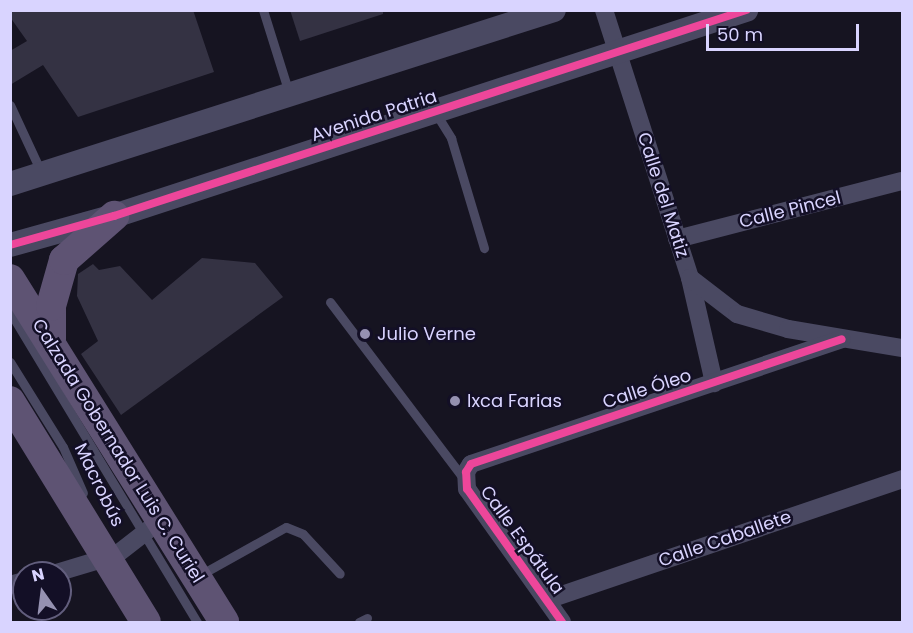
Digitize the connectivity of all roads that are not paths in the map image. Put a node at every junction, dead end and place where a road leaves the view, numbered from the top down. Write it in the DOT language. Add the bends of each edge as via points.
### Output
graph roads {
  1 [pos="263,10"];
  2 [pos="554,10"];
  3 [pos="604,10"];
  4 [pos="746,10"];
  5 [pos="618,52"];
  6 [pos="289,95"];
  7 [pos="10,105"];
  8 [pos="435,112"];
  9 [pos="42,174"];
  10 [pos="903,181"];
  11 [pos="10,184"];
  12 [pos="114,216"];
  13 [pos="676,239"];
  14 [pos="10,245"];
  15 [pos="484,248"];
  16 [pos="690,278"];
  17 [pos="10,279"];
  18 [pos="330,302"];
  19 [pos="10,312"];
  20 [pos="51,339"];
  21 [pos="842,339"];
  22 [pos="903,348"];
  23 [pos="10,362"];
  24 [pos="714,382"];
  25 [pos="10,400"];
  26 [pos="466,477"];
  27 [pos="903,479"];
  28 [pos="152,527"];
  29 [pos="112,557"];
  30 [pos="72,568"];
  31 [pos="340,574"];
  32 [pos="196,578"];
  33 [pos="547,600"];
  34 [pos="147,622"];
  35 [pos="159,622"];
  36 [pos="196,622"];
  37 [pos="224,622"];
  38 [pos="562,622"];
  1 -- 6 [label="lane"];
  2 -- 6 [label="street"];
  3 -- 5 [label="street, Calle del Matiz"];
  4 -- 5 [label="street, Avenida Patria"];
  5 -- 8 [label="street, Avenida Patria"];
  5 -- 13 [label="street, Calle del Matiz"];
  6 -- 9 [label="street"];
  7 -- 9 [label="lane"];
  8 -- 12 [label="street, Avenida Patria"];
  8 -- 15 [label="lane" via="451,138"];
  9 -- 11 [label="street"];
  10 -- 13 [label="street, Calle Pincel"];
  12 -- 14 [label="street, Avenida Patria"];
  12 -- 20 [label="main road" via="64,260 51,306"];
  13 -- 16 [label="street, Calle del Matiz"];
  16 -- 21 [label="street" via="737,314 788,330"];
  16 -- 24 [label="street, Calle del Matiz"];
  17 -- 20 [label="main road, Calzada Gobernador Luis C. Curiel"];
  18 -- 26 [label="lane"];
  19 -- 28 [label="lane, Macrobús"];
  20 -- 28 [label="main road, Calzada Gobernador Luis C. Curiel"];
  21 -- 22 [label="street"];
  21 -- 24 [label="street, Calle Óleo"];
  23 -- 29 [label="lane, Macrobús" via="63,447"];
  24 -- 26 [label="street, Calle Óleo" via="480,459"];
  25 -- 29 [label="main road"];
  26 -- 33 [label="street, Calle Espátula" via="467,489"];
  27 -- 33 [label="street, Calle Caballete"];
  28 -- 29 [label="street"];
  28 -- 32 [label="main road, Calzada Gobernador Luis C. Curiel"];
  28 -- 36 [label="lane, Macrobús"];
  29 -- 30 [label="street"];
  29 -- 34 [label="main road"];
  29 -- 35 [label="lane, Macrobús"];
  31 -- 32 [label="lane" via="303,534 286,527"];
  32 -- 37 [label="main road, Calzada Gobernador Luis C. Curiel"];
  33 -- 38 [label="street, Calle Espátula"];
}
